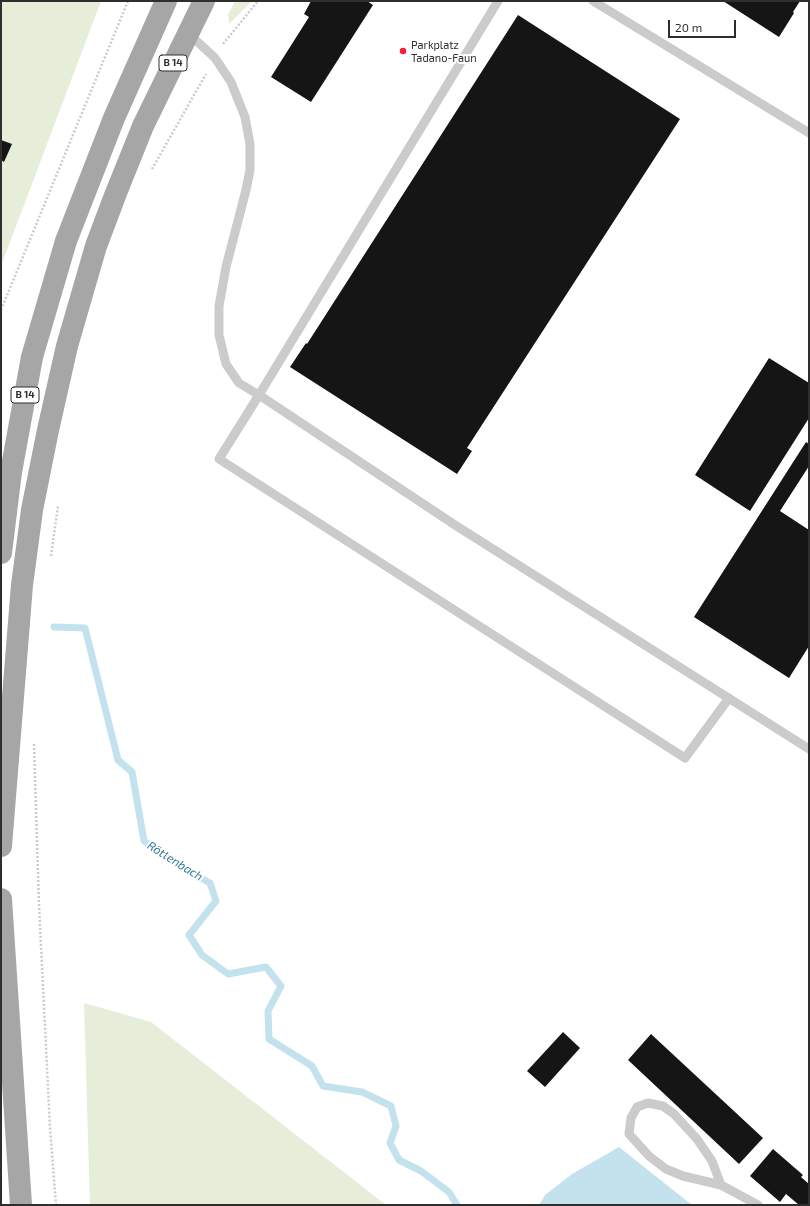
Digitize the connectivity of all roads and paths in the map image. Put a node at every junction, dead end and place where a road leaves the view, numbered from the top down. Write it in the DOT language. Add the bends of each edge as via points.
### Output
graph roads {
  1 [pos="128,1"];
  2 [pos="166,1"];
  3 [pos="204,1"];
  4 [pos="259,1"];
  5 [pos="498,1"];
  6 [pos="593,1"];
  7 [pos="188,34"];
  8 [pos="215,58"];
  9 [pos="809,133"];
  10 [pos="150,172"];
  11 [pos="1,310"];
  12 [pos="259,395"];
  13 [pos="58,505"];
  14 [pos="1,553"];
  15 [pos="50,558"];
  16 [pos="729,698"];
  17 [pos="34,736"];
  18 [pos="809,749"];
  19 [pos="1,846"];
  20 [pos="1,899"];
  21 [pos="721,1185"];
  22 [pos="21,1205"];
  23 [pos="56,1205"];
  24 [pos="758,1205"];
  1 -- 11 [label="path"];
  2 -- 14 [label="main road, B 14" via="114,118 66,240 32,357 11,472"];
  3 -- 7 [label="main road, B 14"];
  4 -- 8 [label="path" via="224,42"];
  5 -- 12 [label="lane"];
  6 -- 9 [label="lane"];
  7 -- 8 [label="lane"];
  7 -- 19 [label="main road, B 14" via="143,126 116,193 82,292 67,346 32,510 22,585"];
  8 -- 10 [label="path"];
  8 -- 12 [label="lane" via="231,82 245,117 250,144 250,170 226,267 219,335 226,364 238,383"];
  12 -- 16 [label="lane" via="462,529"];
  12 -- 16 [label="lane" via="219,458 245,476 685,758"];
  13 -- 15 [label="path"];
  16 -- 18 [label="lane"];
  17 -- 23 [label="path" via="39,905"];
  20 -- 22 [label="main road"];
  21 -- 21 [label="lane" via="712,1161 697,1139 674,1114 663,1106 648,1103 637,1107 631,1118 629,1134 649,1156 666,1169 683,1176"];
  21 -- 24 [label="lane"];
}
